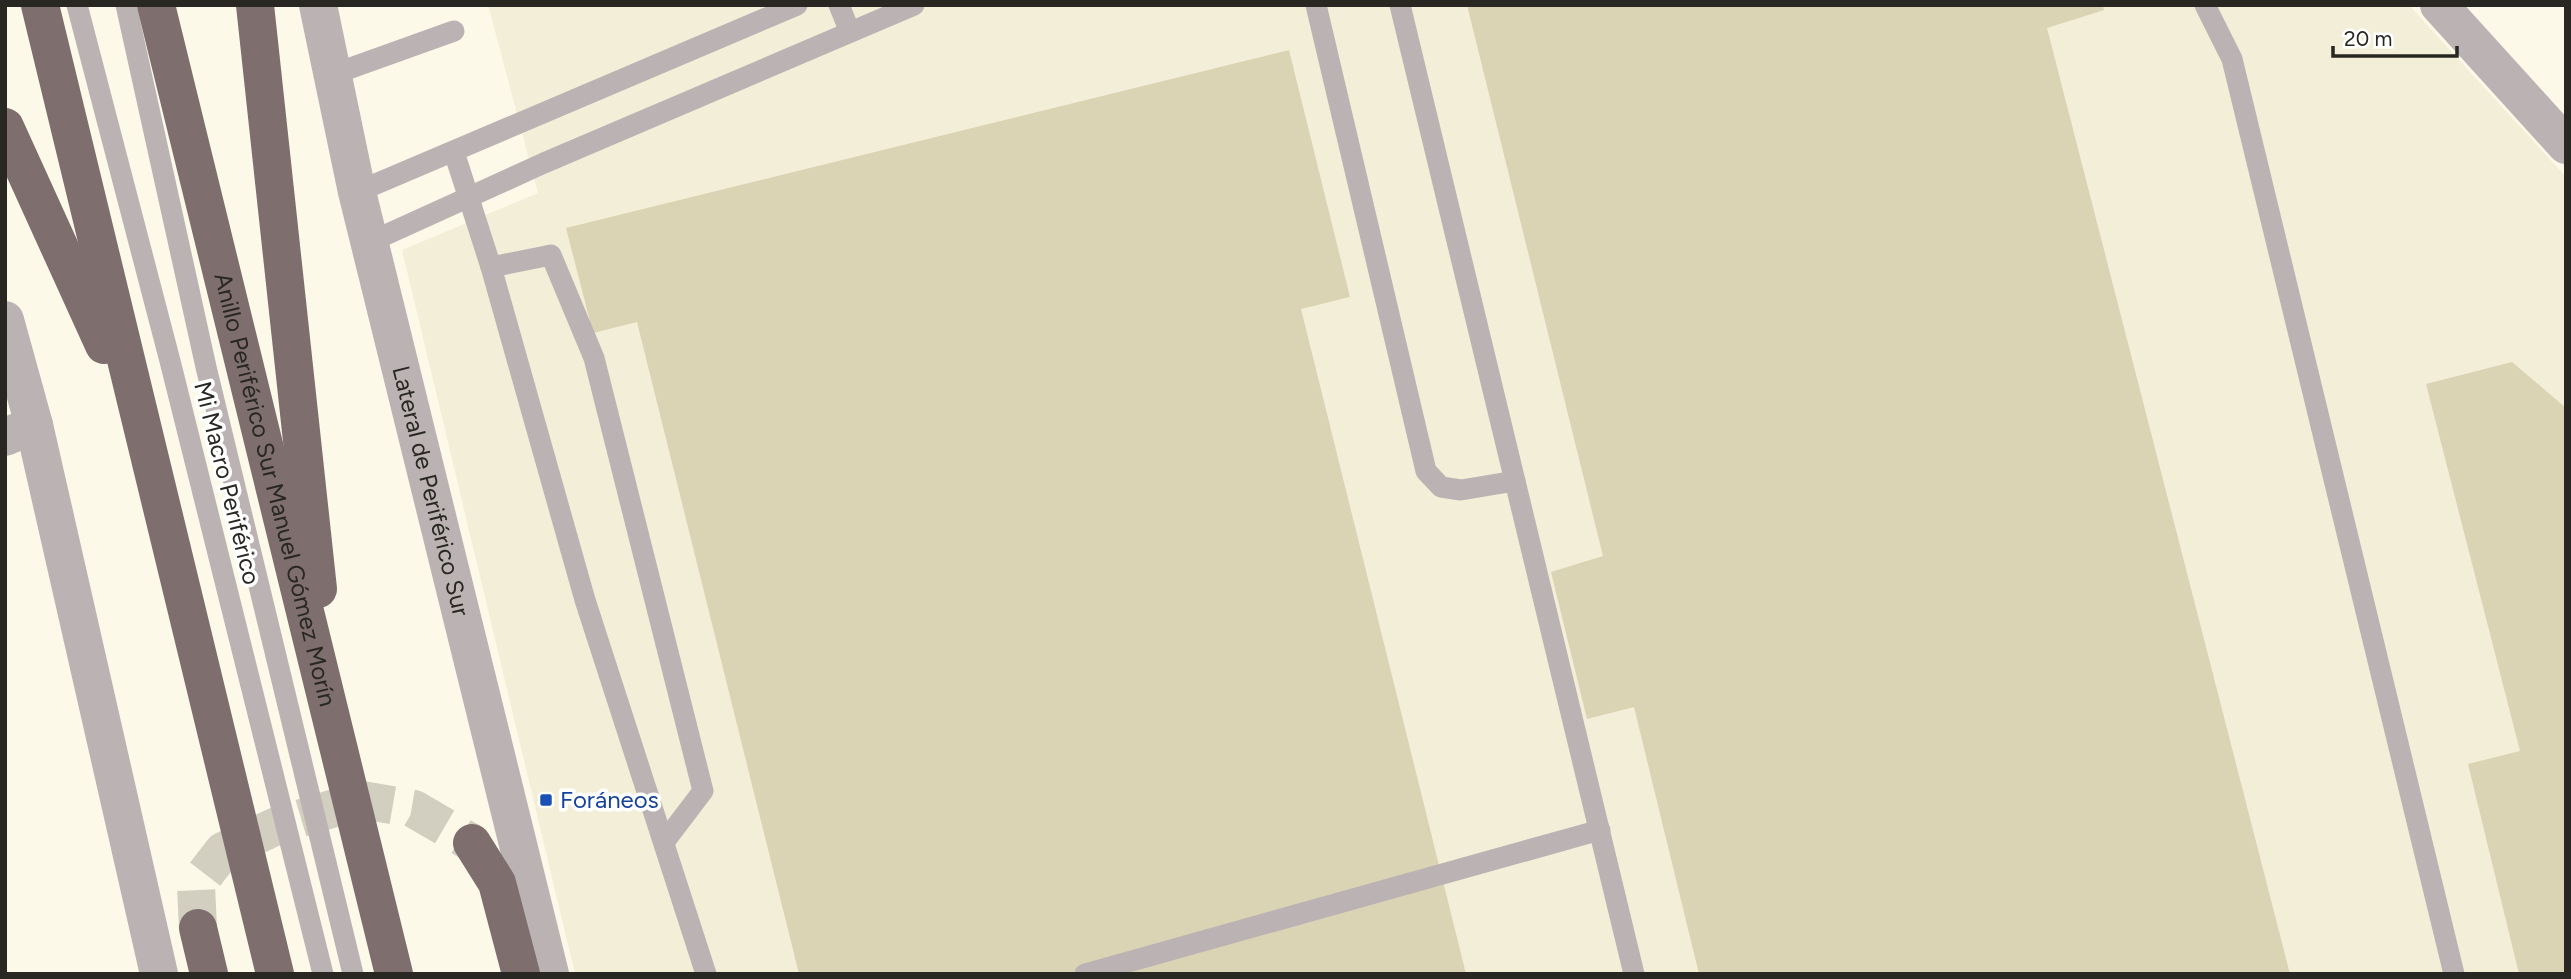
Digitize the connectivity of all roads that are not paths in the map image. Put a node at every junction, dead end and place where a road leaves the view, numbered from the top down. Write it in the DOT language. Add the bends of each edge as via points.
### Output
graph roads {
  1 [pos="40,5"];
  2 [pos="77,5"];
  3 [pos="126,5"];
  4 [pos="156,5"];
  5 [pos="255,5"];
  6 [pos="318,5"];
  7 [pos="797,5"];
  8 [pos="839,5"];
  9 [pos="914,5"];
  10 [pos="1316,5"];
  11 [pos="1400,5"];
  12 [pos="2205,5"];
  13 [pos="2439,5"];
  14 [pos="454,31"];
  15 [pos="850,32"];
  16 [pos="334,74"];
  17 [pos="5,127"];
  18 [pos="2566,145"];
  19 [pos="454,152"];
  20 [pos="357,192"];
  21 [pos="469,199"];
  22 [pos="370,242"];
  23 [pos="491,267"];
  24 [pos="5,320"];
  25 [pos="141,428"];
  26 [pos="20,431"];
  27 [pos="1515,481"];
  28 [pos="335,744"];
  29 [pos="1600,830"];
  30 [pos="665,841"];
  31 [pos="472,843"];
  32 [pos="198,928"];
  33 [pos="159,974"];
  34 [pos="209,974"];
  35 [pos="275,974"];
  36 [pos="323,974"];
  37 [pos="354,974"];
  38 [pos="394,974"];
  39 [pos="521,974"];
  40 [pos="550,974"];
  41 [pos="706,974"];
  42 [pos="1084,974"];
  43 [pos="1634,974"];
  44 [pos="2454,974"];
  1 -- 25 [label="highway"];
  2 -- 36 [label="lane, Mi Macro Periférico"];
  3 -- 37 [label="lane, Mi Macro Periférico" via="209,381"];
  4 -- 28 [label="highway, Anillo Periférico Sur Manuel Gómez Morín"];
  5 -- 28 [label="highway"];
  6 -- 16 [label="street, Lateral de Periférico Sur"];
  7 -- 19 [label="lane"];
  8 -- 15 [label="lane"];
  9 -- 15 [label="lane"];
  10 -- 27 [label="lane" via="1426,471 1441,487 1461,490"];
  11 -- 27 [label="lane"];
  12 -- 44 [label="lane" via="2232,59"];
  13 -- 18 [label="street"];
  14 -- 16 [label="lane"];
  15 -- 21 [label="lane"];
  16 -- 20 [label="street, Lateral de Periférico Sur"];
  17 -- 25 [label="highway"];
  19 -- 20 [label="lane"];
  19 -- 21 [label="lane"];
  20 -- 22 [label="street, Lateral de Periférico Sur"];
  21 -- 22 [label="lane"];
  21 -- 23 [label="lane"];
  22 -- 40 [label="street, Lateral de Periférico Sur"];
  23 -- 30 [label="lane" via="586,600"];
  23 -- 30 [label="lane" via="551,255 594,358 703,791"];
  24 -- 26 [label="street"];
  25 -- 35 [label="highway"];
  26 -- 33 [label="street"];
  27 -- 29 [label="lane"];
  28 -- 38 [label="highway, Anillo Periférico Sur Manuel Gómez Morín"];
  29 -- 42 [label="lane"];
  29 -- 43 [label="lane"];
  30 -- 41 [label="lane"];
  31 -- 39 [label="highway" via="496,883"];
  32 -- 34 [label="highway"];
}
